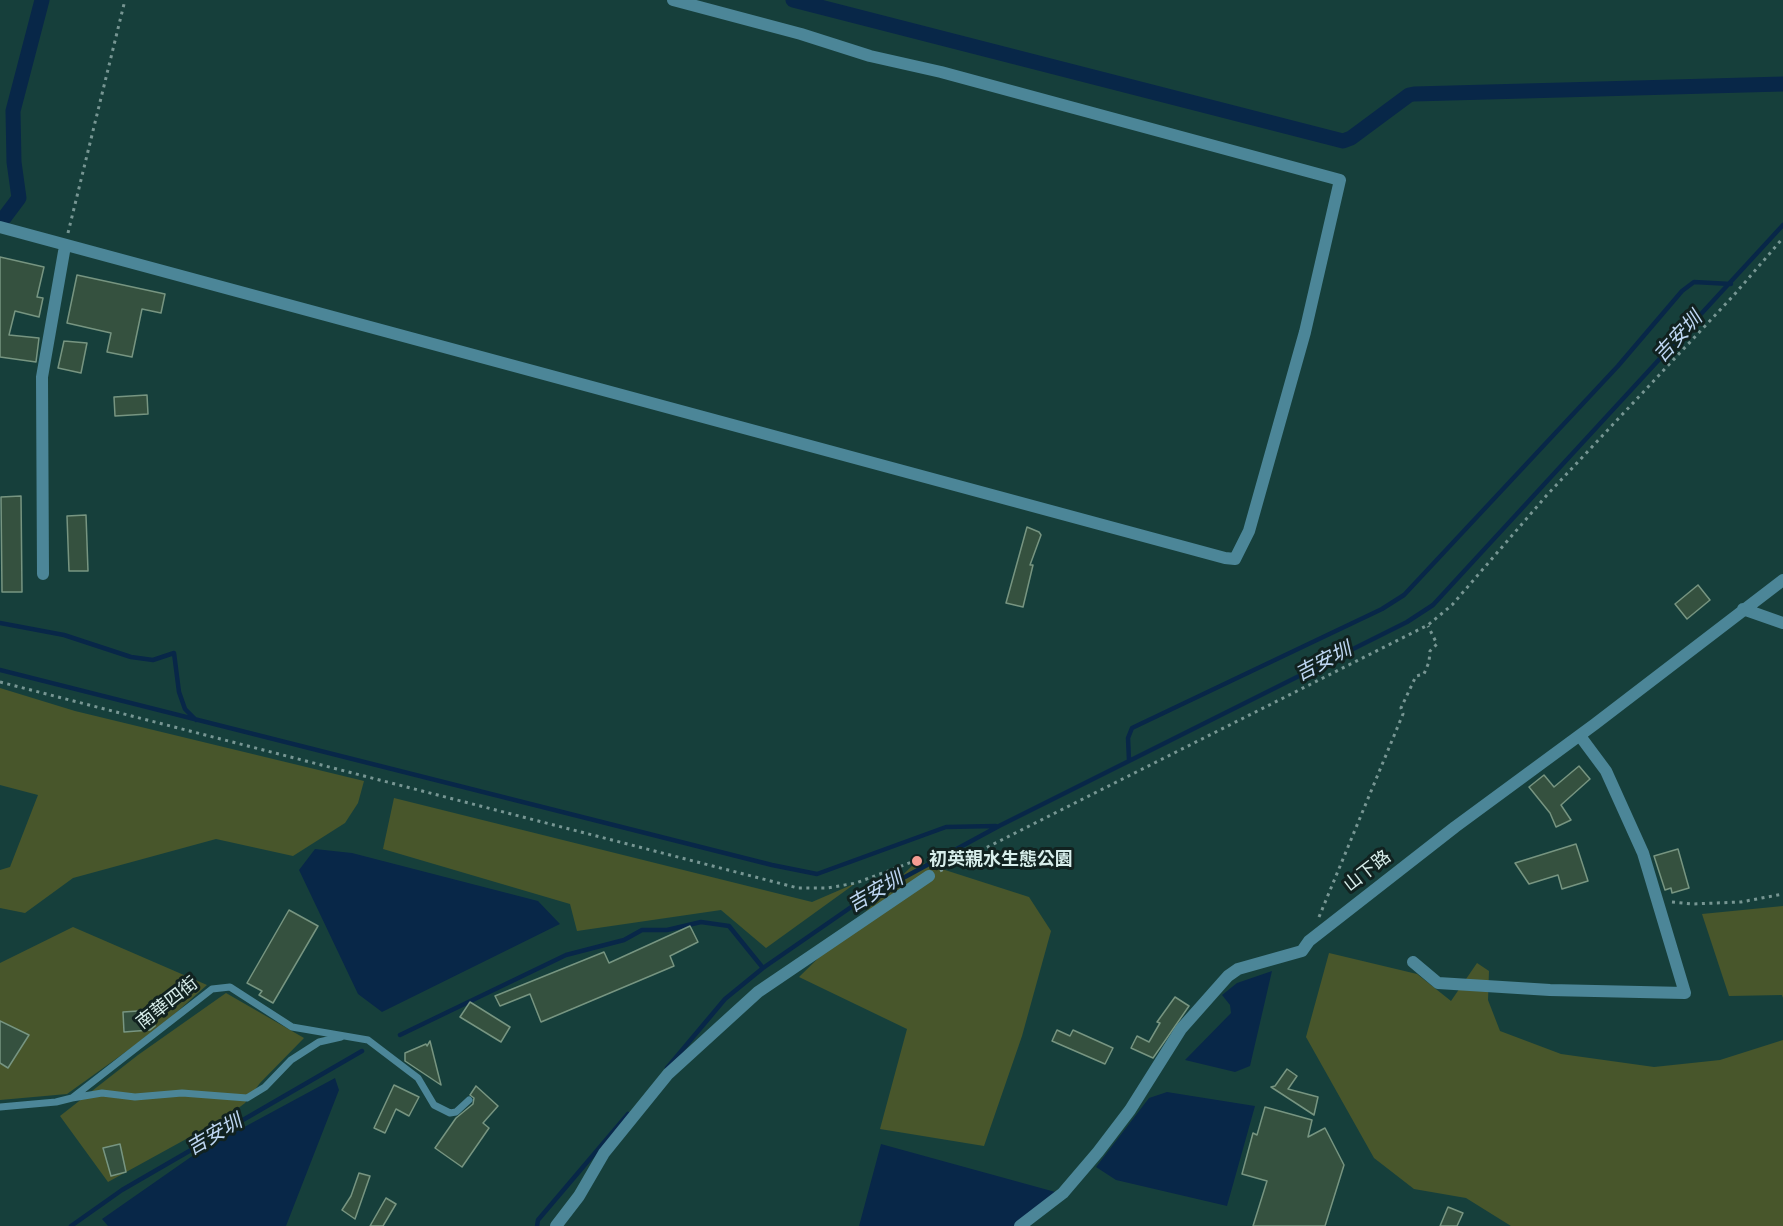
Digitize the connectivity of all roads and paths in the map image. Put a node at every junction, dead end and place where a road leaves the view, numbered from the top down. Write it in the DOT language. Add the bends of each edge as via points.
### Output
graph roads {
  1 [pos="125,0"];
  2 [pos="673,0"];
  3 [pos="0,227"];
  4 [pos="1783,238"];
  5 [pos="65,246"];
  6 [pos="43,574"];
  7 [pos="1783,580"];
  8 [pos="1743,609"];
  9 [pos="1783,623"];
  10 [pos="1428,625"];
  11 [pos="0,682"];
  12 [pos="1580,736"];
  13 [pos="920,859"];
  14 [pos="929,876"];
  15 [pos="1783,894"];
  16 [pos="1655,901"];
  17 [pos="1318,919"];
  18 [pos="1413,962"];
  19 [pos="356,1037"];
  20 [pos="72,1098"];
  21 [pos="469,1100"];
  22 [pos="0,1107"];
  23 [pos="556,1226"];
  24 [pos="1020,1226"];
  1 -- 5 [label="path"];
  2 -- 5 [label="street" via="861,54 1340,180 1302,343 1250,531 1235,558"];
  3 -- 5 [label="street"];
  4 -- 10 [label="path" via="1547,495 1452,605"];
  5 -- 6 [label="street" via="42,377"];
  7 -- 8 [label="street, 山下路"];
  8 -- 9 [label="street"];
  8 -- 12 [label="street, 山下路"];
  10 -- 14 [label="path"];
  10 -- 17 [label="path" via="1437,644 1430,651 1424,674 1416,676 1401,708 1403,714"];
  11 -- 13 [label="path" via="798,888 856,883"];
  12 -- 16 [label="street" via="1606,771 1628,817 1643,853"];
  12 -- 24 [label="street, 山下路" via="1455,827 1309,941 1302,951 1238,969 1228,976 1181,1029 1130,1110 1098,1152 1063,1193"];
  14 -- 23 [label="street" via="758,992 668,1074 604,1153 579,1197"];
  15 -- 16 [label="path" via="1742,902"];
  16 -- 18 [label="street" via="1685,993 1438,983"];
  19 -- 20 [label="lane" via="319,1042 291,1060 265,1087 248,1098 102,1094"];
  19 -- 20 [label="lane, 南華四街" via="292,1027 230,987 212,989"];
  19 -- 21 [label="lane, 南華四街" via="368,1041 418,1078 434,1105 450,1113"];
  20 -- 22 [label="lane, 南華四街"];
}
